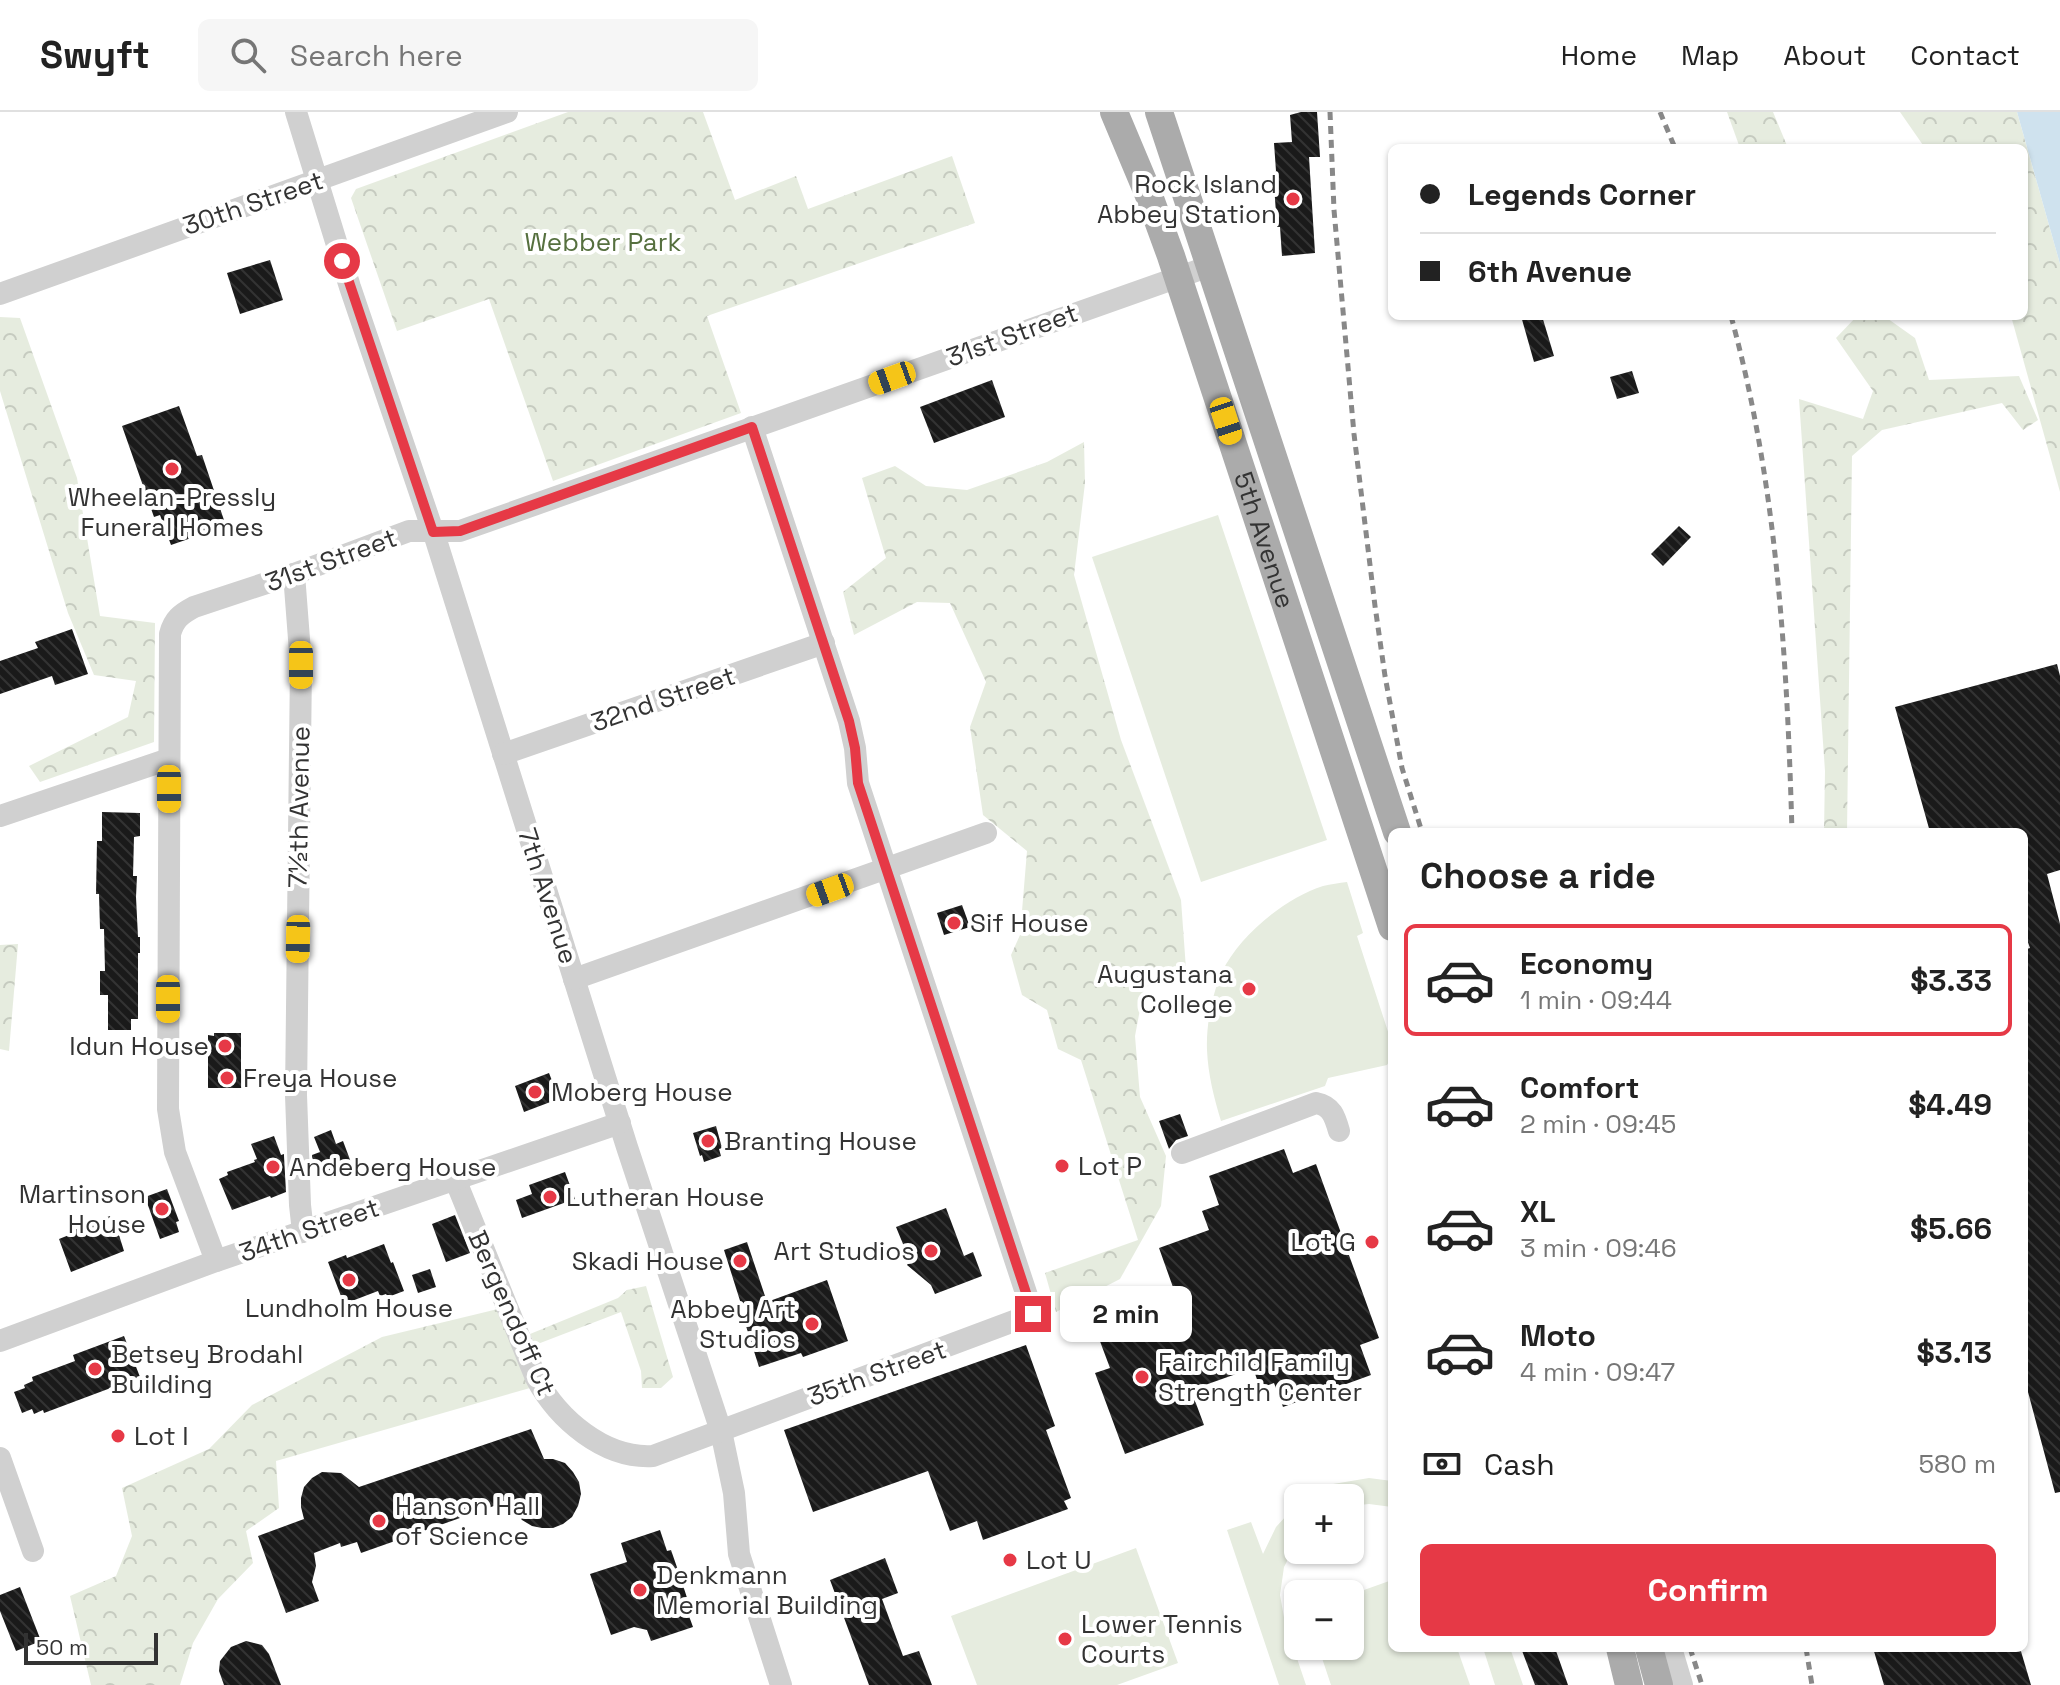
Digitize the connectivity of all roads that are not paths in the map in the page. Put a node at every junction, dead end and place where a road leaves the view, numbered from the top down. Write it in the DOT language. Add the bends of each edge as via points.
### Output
graph roads {
  1 [pos="296,112"];
  2 [pos="507,112"];
  3 [pos="1114,112"];
  4 [pos="1159,112"];
  5 [pos="317,181"];
  6 [pos="1210,266"];
  7 [pos="1178,276"];
  8 [pos="0,294"];
  9 [pos="752,427"];
  10 [pos="433,532"];
  11 [pos="294,574"];
  12 [pos="824,643"];
  13 [pos="503,754"];
  14 [pos="169,759"];
  15 [pos="0,816"];
  16 [pos="1396,828"];
  17 [pos="986,833"];
  18 [pos="887,870"];
  19 [pos="1388,915"];
  20 [pos="574,979"];
  21 [pos="620,1123"];
  22 [pos="1339,1131"];
  23 [pos="1182,1153"];
  24 [pos="455,1179"];
  25 [pos="303,1232"];
  26 [pos="216,1261"];
  27 [pos="0,1341"];
  28 [pos="721,1431"];
  29 [pos="0,1458"];
  30 [pos="33,1551"];
  31 [pos="1621,1652"];
  32 [pos="1650,1652"];
  33 [pos="1672,1652"];
  34 [pos="781,1685"];
  35 [pos="1629,1685"];
  36 [pos="1659,1685"];
  37 [pos="1682,1685"];
  1 -- 5 [label="street, 7th Avenue"];
  2 -- 5 [label="street, 30th Street"];
  3 -- 7 [label="main road, 5th Avenue"];
  4 -- 6 [label="main road, 5th Avenue"];
  5 -- 8 [label="street, 30th Street"];
  5 -- 10 [label="street, 7th Avenue"];
  6 -- 7 [label="street, 31st Street"];
  6 -- 16 [label="main road, 5th Avenue"];
  7 -- 9 [label="street, 31st Street"];
  7 -- 19 [label="main road, 5th Avenue"];
  9 -- 10 [label="street, 31st Street" via="460,531"];
  9 -- 12 [label="street"];
  10 -- 11 [label="street, 31st Street" via="409,531"];
  10 -- 13 [label="street, 7th Avenue"];
  11 -- 14 [label="street, 31st Street" via="194,607 173,624"];
  11 -- 25 [label="street, 7½th Avenue" via="301,665 296,1095"];
  12 -- 13 [label="street, 32nd Street"];
  12 -- 18 [label="street" via="849,721 858,783"];
  13 -- 20 [label="street, 7th Avenue"];
  14 -- 15 [label="street"];
  14 -- 26 [label="street" via="169,1118 175,1152"];
  17 -- 18 [label="street"];
  18 -- 20 [label="street"];
  18 -- 28 [label="street, 35th Street" via="1033,1314"];
  20 -- 21 [label="street, 7th Avenue"];
  21 -- 24 [label="street, 34th Street"];
  21 -- 28 [label="street, 7th Avenue"];
  22 -- 23 [label="street" via="1332,1111 1316,1103"];
  24 -- 25 [label="street, 34th Street"];
  24 -- 28 [label="street, Bergendoff Ct" via="538,1381 565,1419 607,1445 642,1457"];
  25 -- 26 [label="street, 34th Street"];
  26 -- 27 [label="street, 34th Street"];
  28 -- 34 [label="street, 7th Avenue" via="739,1554"];
  29 -- 30 [label="street"];
  31 -- 35 [label="main road"];
  32 -- 36 [label="main road"];
  33 -- 37 [label="street"];
}
